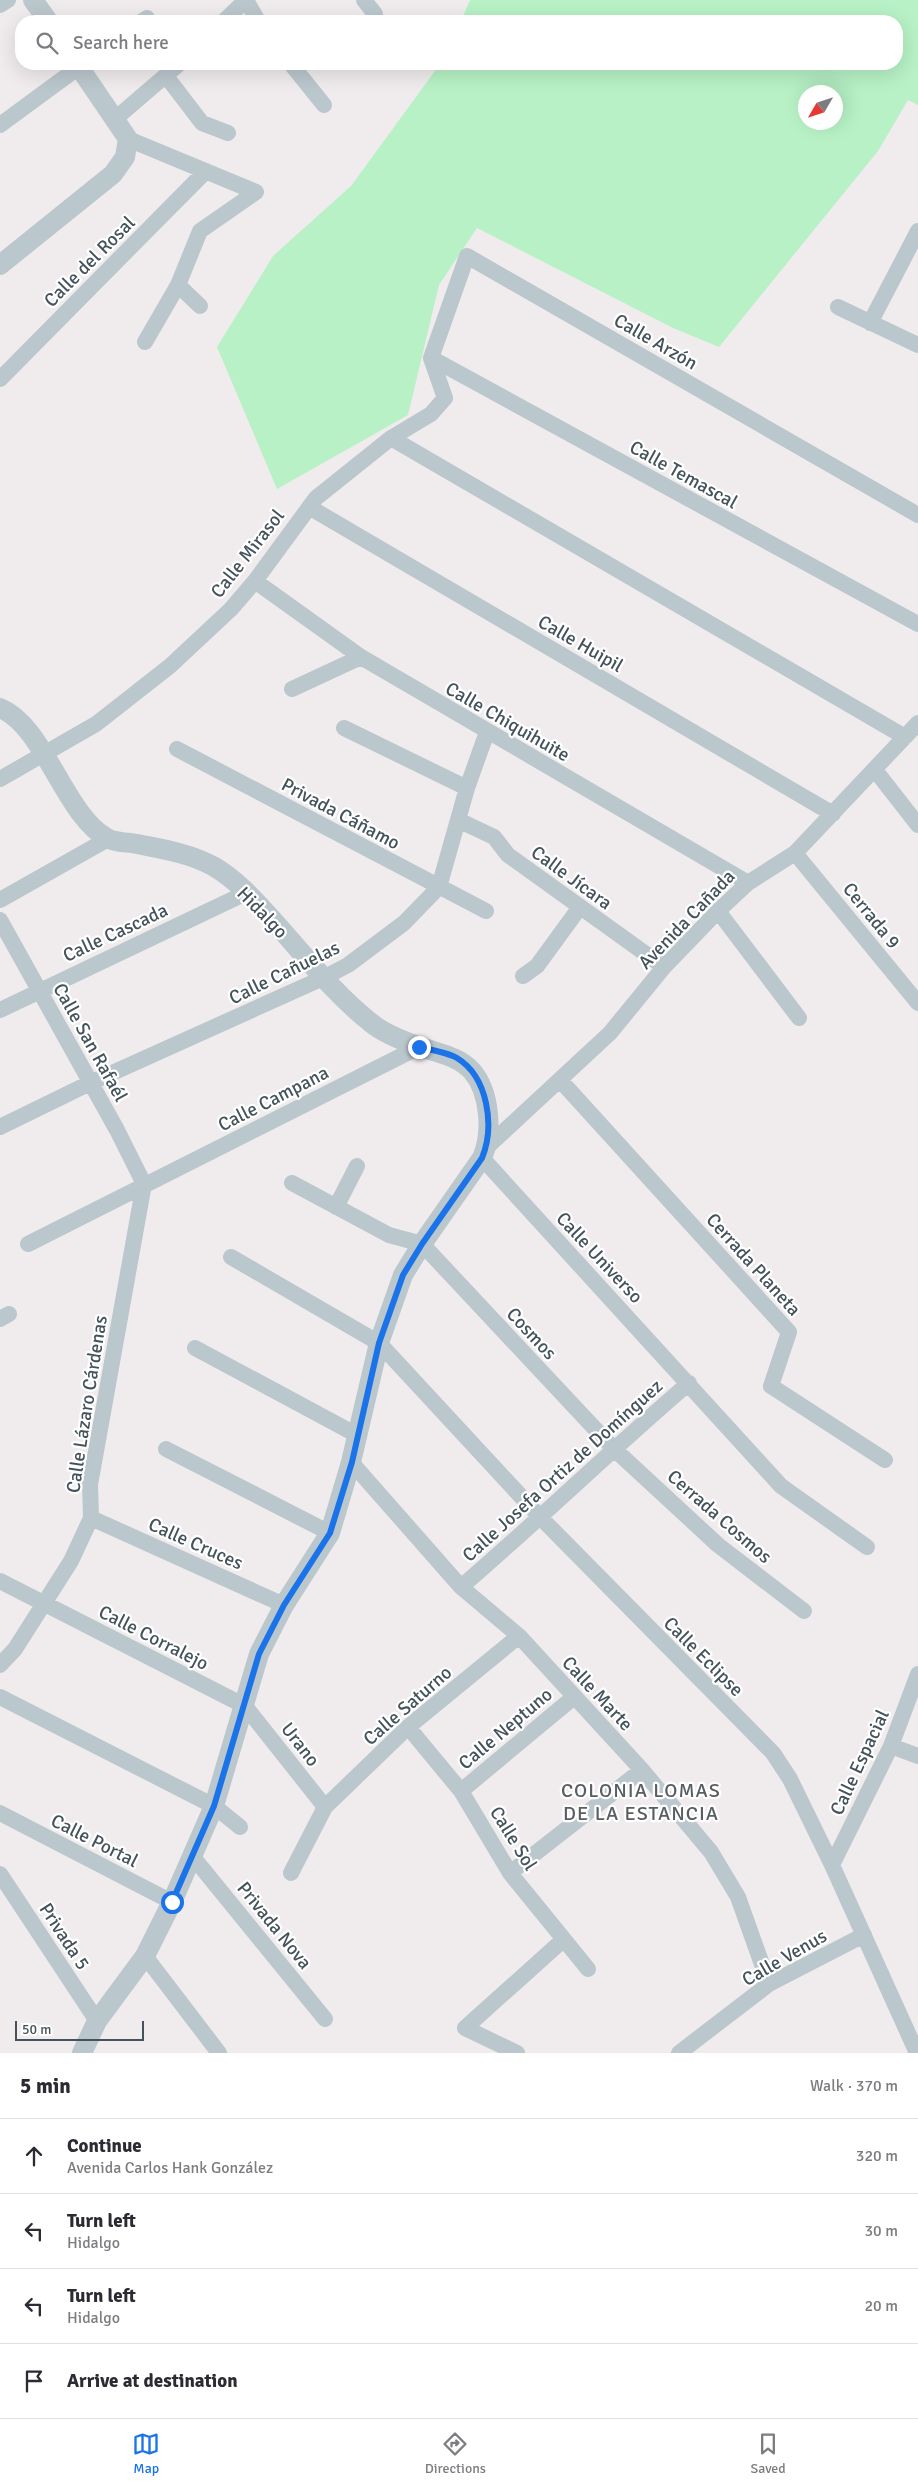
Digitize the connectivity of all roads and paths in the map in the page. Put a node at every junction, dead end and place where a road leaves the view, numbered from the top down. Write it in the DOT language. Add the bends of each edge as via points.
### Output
graph roads {
  1 [pos="8,0"];
  2 [pos="33,0"];
  3 [pos="246,0"];
  4 [pos="364,0"];
  5 [pos="0,5"];
  6 [pos="375,14"];
  7 [pos="44,15"];
  8 [pos="230,15"];
  9 [pos="255,15"];
  10 [pos="73,70"];
  11 [pos="83,70"];
  12 [pos="172,70"];
  13 [pos="296,70"];
  14 [pos="166,76"];
  15 [pos="324,105"];
  16 [pos="116,119"];
  17 [pos="0,125"];
  18 [pos="228,133"];
  19 [pos="128,139"];
  20 [pos="206,171"];
  21 [pos="918,231"];
  22 [pos="0,265"];
  23 [pos="178,285"];
  24 [pos="200,306"];
  25 [pos="838,307"];
  26 [pos="870,323"];
  27 [pos="145,342"];
  28 [pos="918,345"];
  29 [pos="431,358"];
  30 [pos="0,379"];
  31 [pos="391,438"];
  32 [pos="308,507"];
  33 [pos="918,515"];
  34 [pos="255,581"];
  35 [pos="918,624"];
  36 [pos="361,658"];
  37 [pos="292,689"];
  38 [pos="0,708"];
  39 [pos="918,723"];
  40 [pos="344,728"];
  41 [pos="487,732"];
  42 [pos="905,736"];
  43 [pos="177,749"];
  44 [pos="45,755"];
  45 [pos="875,770"];
  46 [pos="0,779"];
  47 [pos="467,788"];
  48 [pos="833,814"];
  49 [pos="458,820"];
  50 [pos="918,825"];
  51 [pos="108,839"];
  52 [pos="795,853"];
  53 [pos="748,883"];
  54 [pos="438,888"];
  55 [pos="248,892"];
  56 [pos="0,900"];
  57 [pos="580,907"];
  58 [pos="486,911"];
  59 [pos="718,911"];
  60 [pos="0,920"];
  61 [pos="664,967"];
  62 [pos="523,976"];
  63 [pos="323,978"];
  64 [pos="40,990"];
  65 [pos="918,1003"];
  66 [pos="0,1010"];
  67 [pos="799,1018"];
  68 [pos="419,1047"];
  69 [pos="560,1080"];
  70 [pos="90,1083"];
  71 [pos="0,1127"];
  72 [pos="484,1153"];
  73 [pos="357,1166"];
  74 [pos="292,1183"];
  75 [pos="144,1184"];
  76 [pos="336,1207"];
  77 [pos="28,1244"];
  78 [pos="422,1244"];
  79 [pos="231,1257"];
  80 [pos="379,1343"];
  81 [pos="195,1348"];
  82 [pos="689,1382"];
  83 [pos="357,1434"];
  84 [pos="613,1448"];
  85 [pos="166,1450"];
  86 [pos="885,1460"];
  87 [pos="352,1462"];
  88 [pos="91,1518"];
  89 [pos="541,1518"];
  90 [pos="330,1533"];
  91 [pos="867,1547"];
  92 [pos="0,1581"];
  93 [pos="462,1587"];
  94 [pos="45,1603"];
  95 [pos="284,1605"];
  96 [pos="804,1611"];
  97 [pos="519,1636"];
  98 [pos="0,1665"];
  99 [pos="918,1674"];
  100 [pos="0,1697"];
  101 [pos="574,1697"];
  102 [pos="245,1706"];
  103 [pos="408,1727"];
  104 [pos="891,1746"];
  105 [pos="918,1756"];
  106 [pos="642,1770"];
  107 [pos="461,1791"];
  108 [pos="214,1806"];
  109 [pos="326,1808"];
  110 [pos="0,1813"];
  111 [pos="240,1827"];
  112 [pos="193,1857"];
  113 [pos="832,1865"];
  114 [pos="291,1873"];
  115 [pos="510,1873"];
  116 [pos="0,1874"];
  117 [pos="172,1902"];
  118 [pos="864,1935"];
  119 [pos="562,1940"];
  120 [pos="145,1956"];
  121 [pos="588,1969"];
  122 [pos="769,1984"];
  123 [pos="325,2019"];
  124 [pos="97,2021"];
  125 [pos="82,2053"];
  126 [pos="219,2053"];
  127 [pos="518,2053"];
  128 [pos="679,2053"];
  129 [pos="918,2053"];
  1 -- 5 [label="street"];
  2 -- 7 [label="street"];
  3 -- 8 [label="street"];
  3 -- 9 [label="street"];
  4 -- 6 [label="street"];
  10 -- 17 [label="street"];
  11 -- 16 [label="street"];
  12 -- 14 [label="street"];
  13 -- 15 [label="street"];
  14 -- 16 [label="street"];
  14 -- 18 [label="street" via="202,123"];
  16 -- 19 [label="street"];
  19 -- 20 [label="street"];
  19 -- 22 [label="street" via="125,157 113,174"];
  20 -- 23 [label="street" via="256,192 200,230"];
  20 -- 30 [label="street, Calle del Rosal"];
  21 -- 26 [label="street"];
  23 -- 24 [label="street"];
  23 -- 27 [label="street"];
  25 -- 26 [label="street"];
  26 -- 28 [label="street"];
  29 -- 31 [label="street, Calle Mirasol" via="445,398 431,414"];
  29 -- 33 [label="street, Calle Arzón" via="467,256"];
  29 -- 35 [label="street, Calle Temascal"];
  31 -- 32 [label="street, Calle Mirasol"];
  31 -- 42 [label="street"];
  32 -- 34 [label="street, Calle Mirasol"];
  32 -- 48 [label="street, Calle Huipil"];
  34 -- 36 [label="street, Calle Chiquihuite"];
  34 -- 44 [label="street, Calle Mirasol" via="231,609 170,666 96,724"];
  36 -- 37 [label="street"];
  36 -- 41 [label="street, Calle Chiquihuite"];
  38 -- 44 [label="street" via="22,724"];
  39 -- 42 [label="street, Avenida Cañada"];
  40 -- 47 [label="street"];
  41 -- 47 [label="street, Calle Cañuelas"];
  41 -- 53 [label="street, Calle Chiquihuite"];
  42 -- 45 [label="street, Avenida Cañada"];
  43 -- 54 [label="street, Privada Cáñamo"];
  44 -- 46 [label="street, Calle Mirasol"];
  44 -- 51 [label="street" via="90,824"];
  45 -- 48 [label="street, Avenida Cañada"];
  45 -- 50 [label="street"];
  47 -- 49 [label="street, Calle Cañuelas"];
  48 -- 52 [label="street, Avenida Cañada"];
  49 -- 54 [label="street, Calle Cañuelas"];
  49 -- 57 [label="street, Calle Jícara" via="494,836 508,855"];
  51 -- 55 [label="street, Hidalgo" via="175,851 212,866"];
  51 -- 56 [label="street"];
  52 -- 53 [label="street, Avenida Cañada"];
  52 -- 65 [label="street, Cerrada 9"];
  53 -- 59 [label="street, Avenida Cañada"];
  54 -- 58 [label="street, Privada Cáñamo"];
  54 -- 63 [label="street, Calle Cañuelas" via="404,923 348,965"];
  55 -- 63 [label="street, Hidalgo"];
  55 -- 64 [label="street, Calle Cascada"];
  57 -- 61 [label="street, Calle Jícara"];
  57 -- 62 [label="street" via="537,966"];
  59 -- 61 [label="street, Avenida Cañada"];
  59 -- 67 [label="street"];
  60 -- 64 [label="street, Calle San Rafaél"];
  61 -- 69 [label="street, Avenida Cañada" via="610,1033"];
  63 -- 68 [label="street, Hidalgo" via="373,1025"];
  63 -- 70 [label="street, Calle Cañuelas"];
  64 -- 66 [label="street, Calle Cascada"];
  64 -- 70 [label="street, Calle San Rafaél"];
  68 -- 72 [label="street, Hidalgo" via="456,1058 472,1072 483,1090 488,1114"];
  68 -- 75 [label="street, Calle Campana"];
  69 -- 72 [label="street, Avenida Cañada"];
  69 -- 86 [label="street, Cerrada Planeta" via="790,1332 770,1386"];
  70 -- 71 [label="street, Calle Cañuelas"];
  70 -- 75 [label="street, Calle San Rafaél"];
  72 -- 78 [label="street"];
  72 -- 82 [label="street, Calle Universo"];
  73 -- 76 [label="street"];
  74 -- 76 [label="street"];
  75 -- 77 [label="street, Calle Campana"];
  75 -- 88 [label="street, Calle Lázaro Cárdenas" via="90,1484"];
  76 -- 78 [label="street" via="389,1235"];
  78 -- 80 [label="street" via="403,1275"];
  78 -- 84 [label="street, Cosmos"];
  79 -- 80 [label="street, Calle Eclipse"];
  80 -- 83 [label="street"];
  80 -- 89 [label="street, Calle Eclipse"];
  81 -- 83 [label="street"];
  82 -- 84 [label="street, Calle Josefa Ortiz de Domínguez"];
  82 -- 91 [label="street, Calle Universo" via="781,1486"];
  83 -- 87 [label="street"];
  84 -- 89 [label="street, Calle Josefa Ortiz de Domínguez"];
  84 -- 96 [label="street, Cerrada Cosmos" via="718,1545"];
  85 -- 90 [label="street"];
  87 -- 90 [label="street"];
  87 -- 93 [label="street, Calle Marte"];
  88 -- 94 [label="street, Calle Lázaro Cárdenas" via="71,1561"];
  88 -- 95 [label="street, Calle Cruces"];
  89 -- 93 [label="street, Calle Josefa Ortiz de Domínguez"];
  89 -- 113 [label="street, Calle Eclipse" via="773,1753 790,1779"];
  90 -- 95 [label="street"];
  92 -- 94 [label="street, Calle Corralejo"];
  93 -- 97 [label="street, Calle Marte"];
  94 -- 98 [label="street, Calle Lázaro Cárdenas" via="15,1649"];
  94 -- 102 [label="street, Calle Corralejo"];
  95 -- 102 [label="street" via="259,1654"];
  97 -- 101 [label="street, Calle Marte"];
  97 -- 103 [label="street, Calle Saturno"];
  99 -- 104 [label="street, Calle Espacial"];
  100 -- 108 [label="street"];
  101 -- 106 [label="street, Calle Marte"];
  101 -- 107 [label="street, Calle Neptuno"];
  102 -- 108 [label="street"];
  102 -- 109 [label="street, Urano"];
  103 -- 107 [label="street, Calle Sol"];
  103 -- 109 [label="street, Calle Saturno"];
  104 -- 105 [label="street"];
  104 -- 113 [label="street, Calle Espacial"];
  106 -- 115 [label="street"];
  106 -- 122 [label="street, Calle Marte" via="711,1852 738,1897"];
  107 -- 115 [label="street, Calle Sol"];
  108 -- 111 [label="street"];
  108 -- 112 [label="street"];
  109 -- 114 [label="street, Calle Saturno"];
  110 -- 117 [label="street, Calle Portal"];
  112 -- 117 [label="street"];
  112 -- 123 [label="street, Privada Nova"];
  113 -- 118 [label="street, Calle Eclipse"];
  115 -- 119 [label="street, Calle Sol"];
  116 -- 124 [label="street, Privada 5"];
  117 -- 120 [label="street"];
  118 -- 122 [label="street, Calle Venus"];
  118 -- 129 [label="street, Calle Eclipse"];
  119 -- 121 [label="street, Calle Sol"];
  119 -- 127 [label="street" via="465,2028"];
  120 -- 124 [label="street"];
  120 -- 126 [label="street"];
  122 -- 128 [label="street, Calle Venus"];
  124 -- 125 [label="street"];
}
